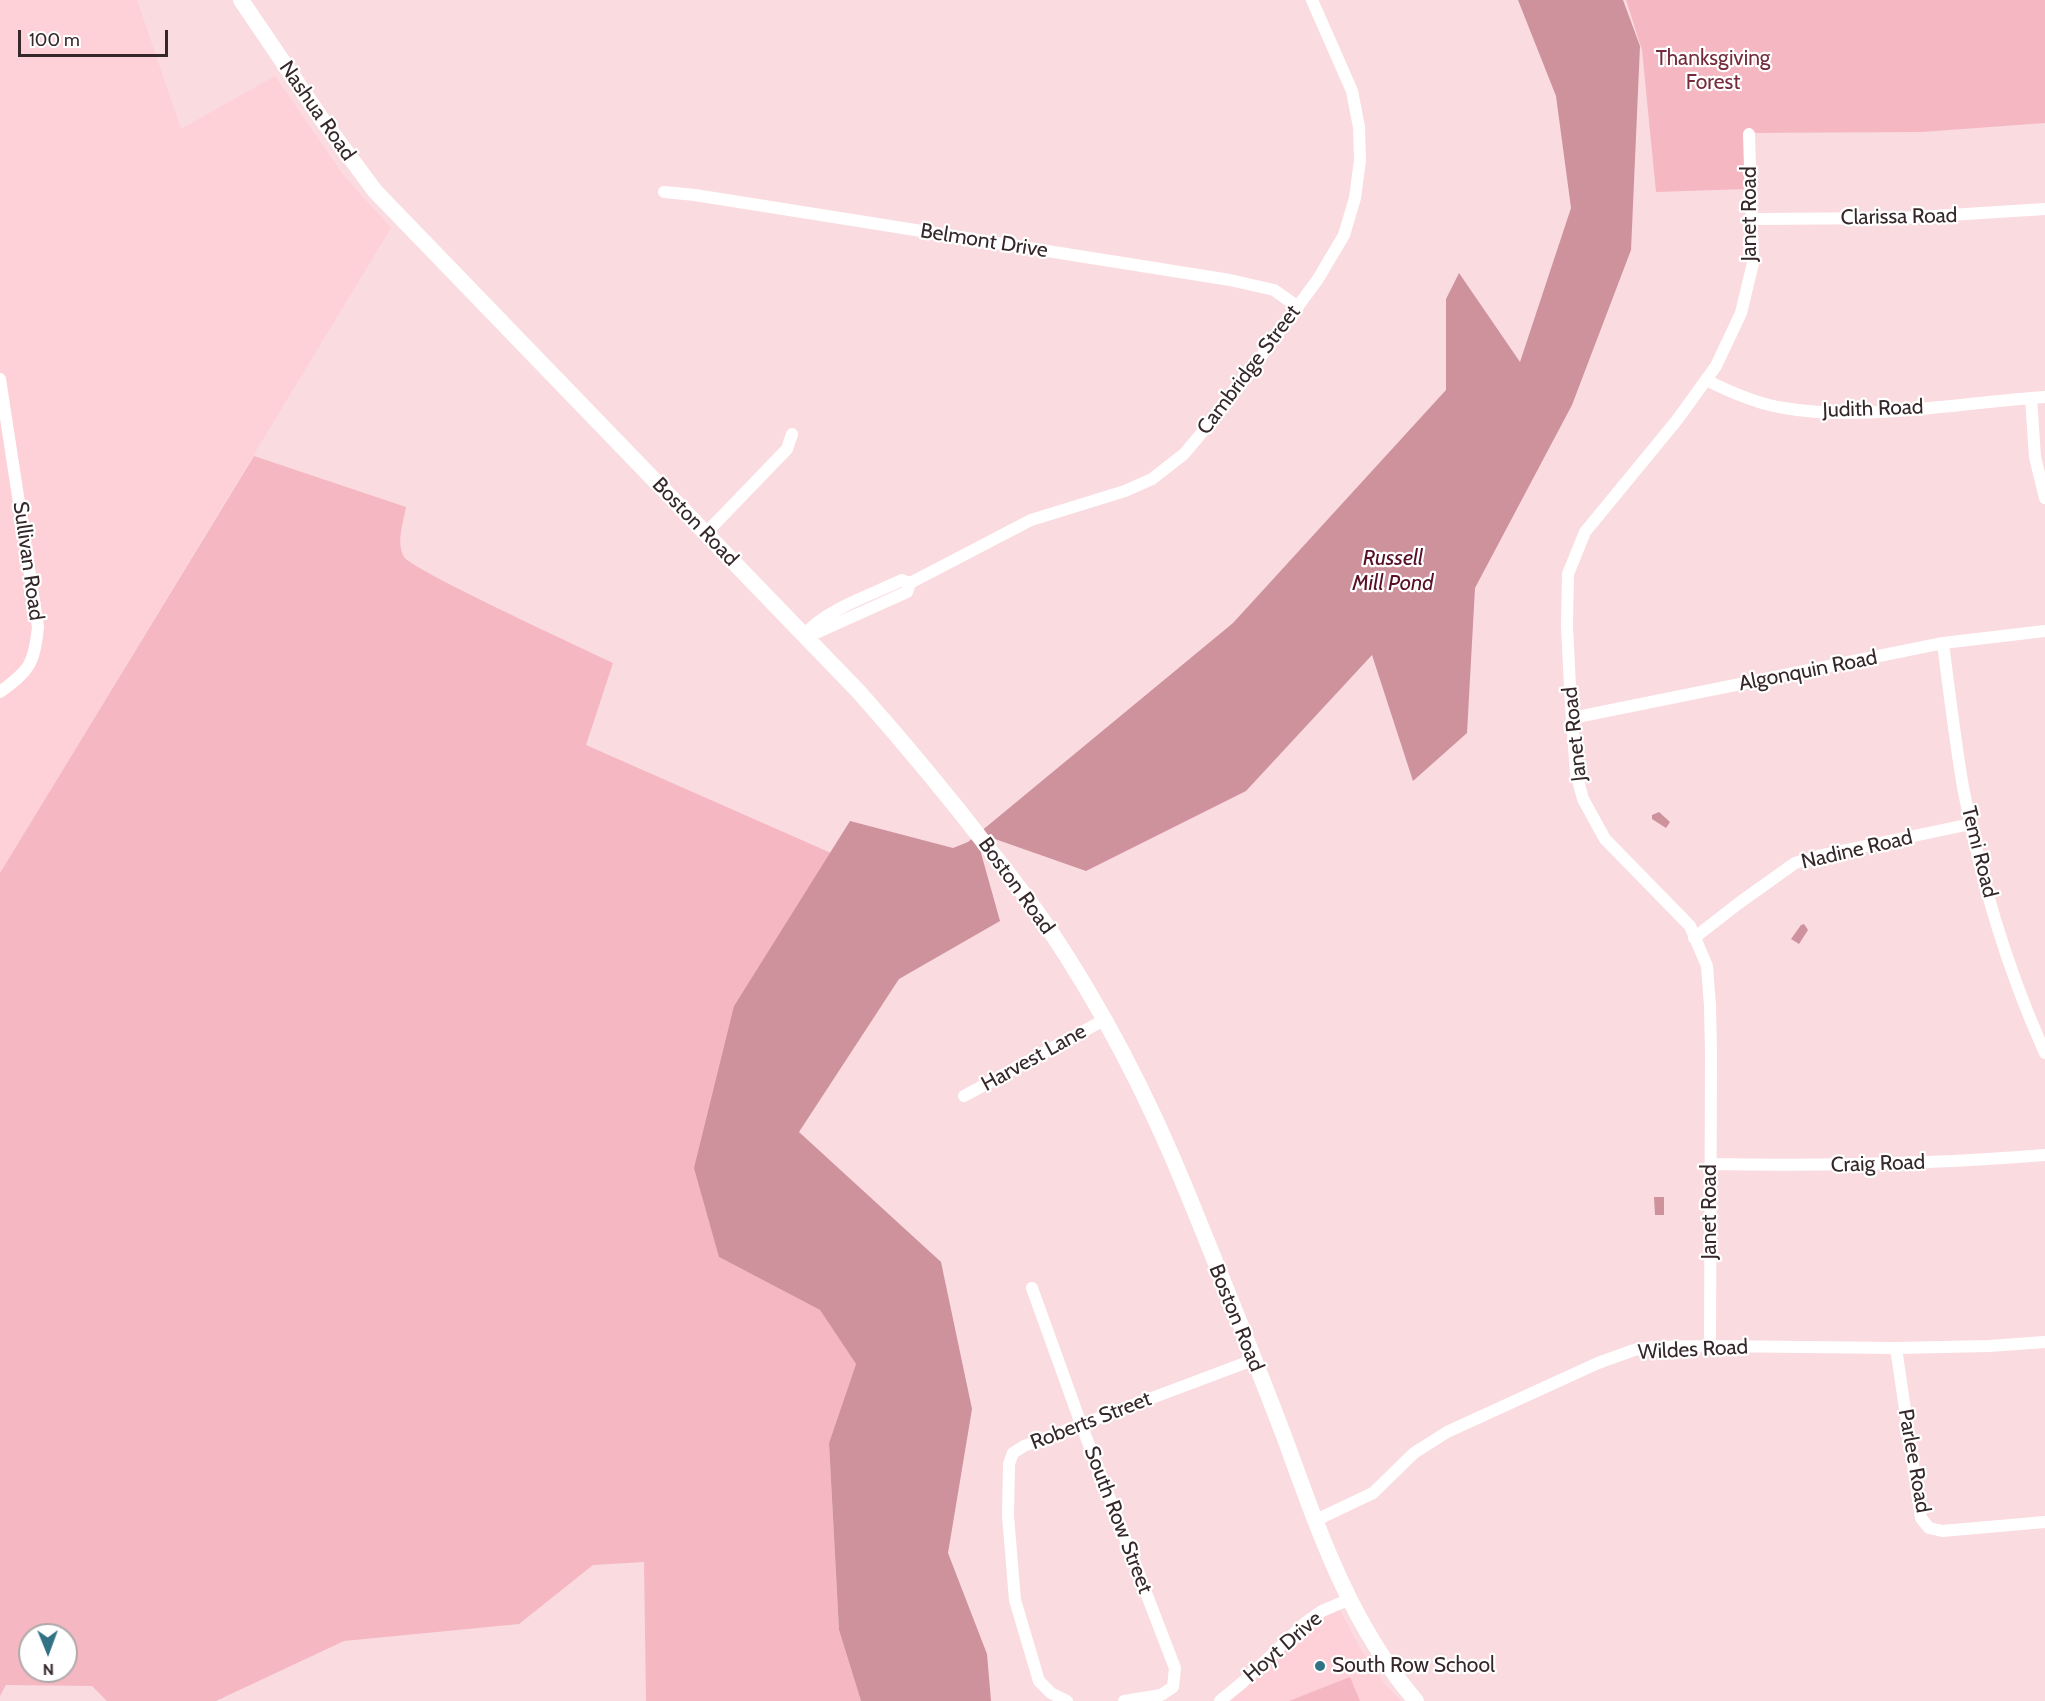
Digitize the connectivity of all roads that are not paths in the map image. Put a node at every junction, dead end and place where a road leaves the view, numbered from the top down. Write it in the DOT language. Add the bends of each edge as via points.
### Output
graph roads {
  1 [pos="241,0"];
  2 [pos="1312,0"];
  3 [pos="1749,134"];
  4 [pos="664,192"];
  5 [pos="2045,209"];
  6 [pos="398,217"];
  7 [pos="1753,219"];
  8 [pos="1298,307"];
  9 [pos="0,379"];
  10 [pos="1706,380"];
  11 [pos="2045,397"];
  12 [pos="2031,398"];
  13 [pos="792,434"];
  14 [pos="2045,498"];
  15 [pos="706,533"];
  16 [pos="2045,631"];
  17 [pos="804,635"];
  18 [pos="1943,643"];
  19 [pos="0,692"];
  20 [pos="1572,718"];
  21 [pos="1971,824"];
  22 [pos="1694,938"];
  23 [pos="1104,1020"];
  24 [pos="2045,1053"];
  25 [pos="964,1096"];
  26 [pos="2045,1155"];
  27 [pos="1710,1164"];
  28 [pos="1032,1288"];
  29 [pos="2045,1342"];
  30 [pos="1710,1346"];
  31 [pos="1896,1348"];
  32 [pos="1253,1360"];
  33 [pos="1082,1424"];
  34 [pos="1314,1521"];
  35 [pos="2045,1522"];
  36 [pos="1350,1599"];
  37 [pos="1067,1701"];
  38 [pos="1124,1701"];
  39 [pos="1220,1701"];
  40 [pos="1416,1701"];
  1 -- 6 [label="main road, Nashua Road" via="321,118"];
  2 -- 8 [label="street, Cambridge Street" via="1352,91 1360,160 1355,198 1344,235"];
  3 -- 7 [label="street, Janet Road"];
  4 -- 8 [label="street, Belmont Drive" via="1230,280 1274,290"];
  5 -- 7 [label="street, Clarissa Road" via="1903,218"];
  6 -- 15 [label="main road, Boston Road"];
  7 -- 10 [label="street, Janet Road" via="1753,263 1741,313"];
  8 -- 17 [label="street, Cambridge Street" via="1198,438 1152,479 1031,520 910,583 902,580 814,623"];
  9 -- 19 [label="street, Sullivan Road" via="38,627 35,652 27,670"];
  10 -- 12 [label="street, Judith Road" via="1782,408 1826,413"];
  10 -- 20 [label="street, Janet Road" via="1585,532 1568,574"];
  11 -- 12 [label="street, Judith Road"];
  12 -- 14 [label="street" via="2035,457"];
  13 -- 15 [label="street" via="787,449"];
  15 -- 17 [label="main road, Boston Road"];
  16 -- 18 [label="street, Algonquin Road"];
  17 -- 23 [label="main road, Boston Road" via="921,762 977,833 1048,928"];
  18 -- 20 [label="street, Algonquin Road"];
  18 -- 21 [label="street, Temi Road"];
  20 -- 22 [label="street, Janet Road" via="1576,773 1583,799 1605,839 1690,926"];
  21 -- 22 [label="street, Nadine Road" via="1795,863"];
  21 -- 24 [label="street, Temi Road" via="2009,964"];
  22 -- 27 [label="street, Janet Road" via="1707,966 1710,1006"];
  23 -- 25 [label="street, Harvest Lane"];
  23 -- 32 [label="main road, Boston Road" via="1187,1191"];
  26 -- 27 [label="street, Craig Road" via="1903,1164"];
  27 -- 30 [label="street, Janet Road"];
  28 -- 33 [label="street, South Row Street"];
  29 -- 31 [label="street, Wildes Road"];
  30 -- 31 [label="street, Wildes Road"];
  30 -- 34 [label="street, Wildes Road" via="1641,1349 1598,1364 1447,1432 1414,1453 1373,1494"];
  31 -- 35 [label="street, Parlee Road" via="1921,1518 1929,1528 1942,1531"];
  32 -- 33 [label="street, Roberts Street"];
  32 -- 34 [label="main road, Boston Road"];
  33 -- 37 [label="street, Roberts Street" via="1024,1446 1013,1453 1009,1464 1008,1516 1015,1600 1039,1681"];
  33 -- 38 [label="street, South Row Street" via="1176,1668 1173,1688 1161,1695"];
  34 -- 36 [label="main road, Boston Road"];
  36 -- 39 [label="street, Hoyt Drive" via="1305,1623"];
  36 -- 40 [label="main road, Boston Road" via="1381,1656"];
}
